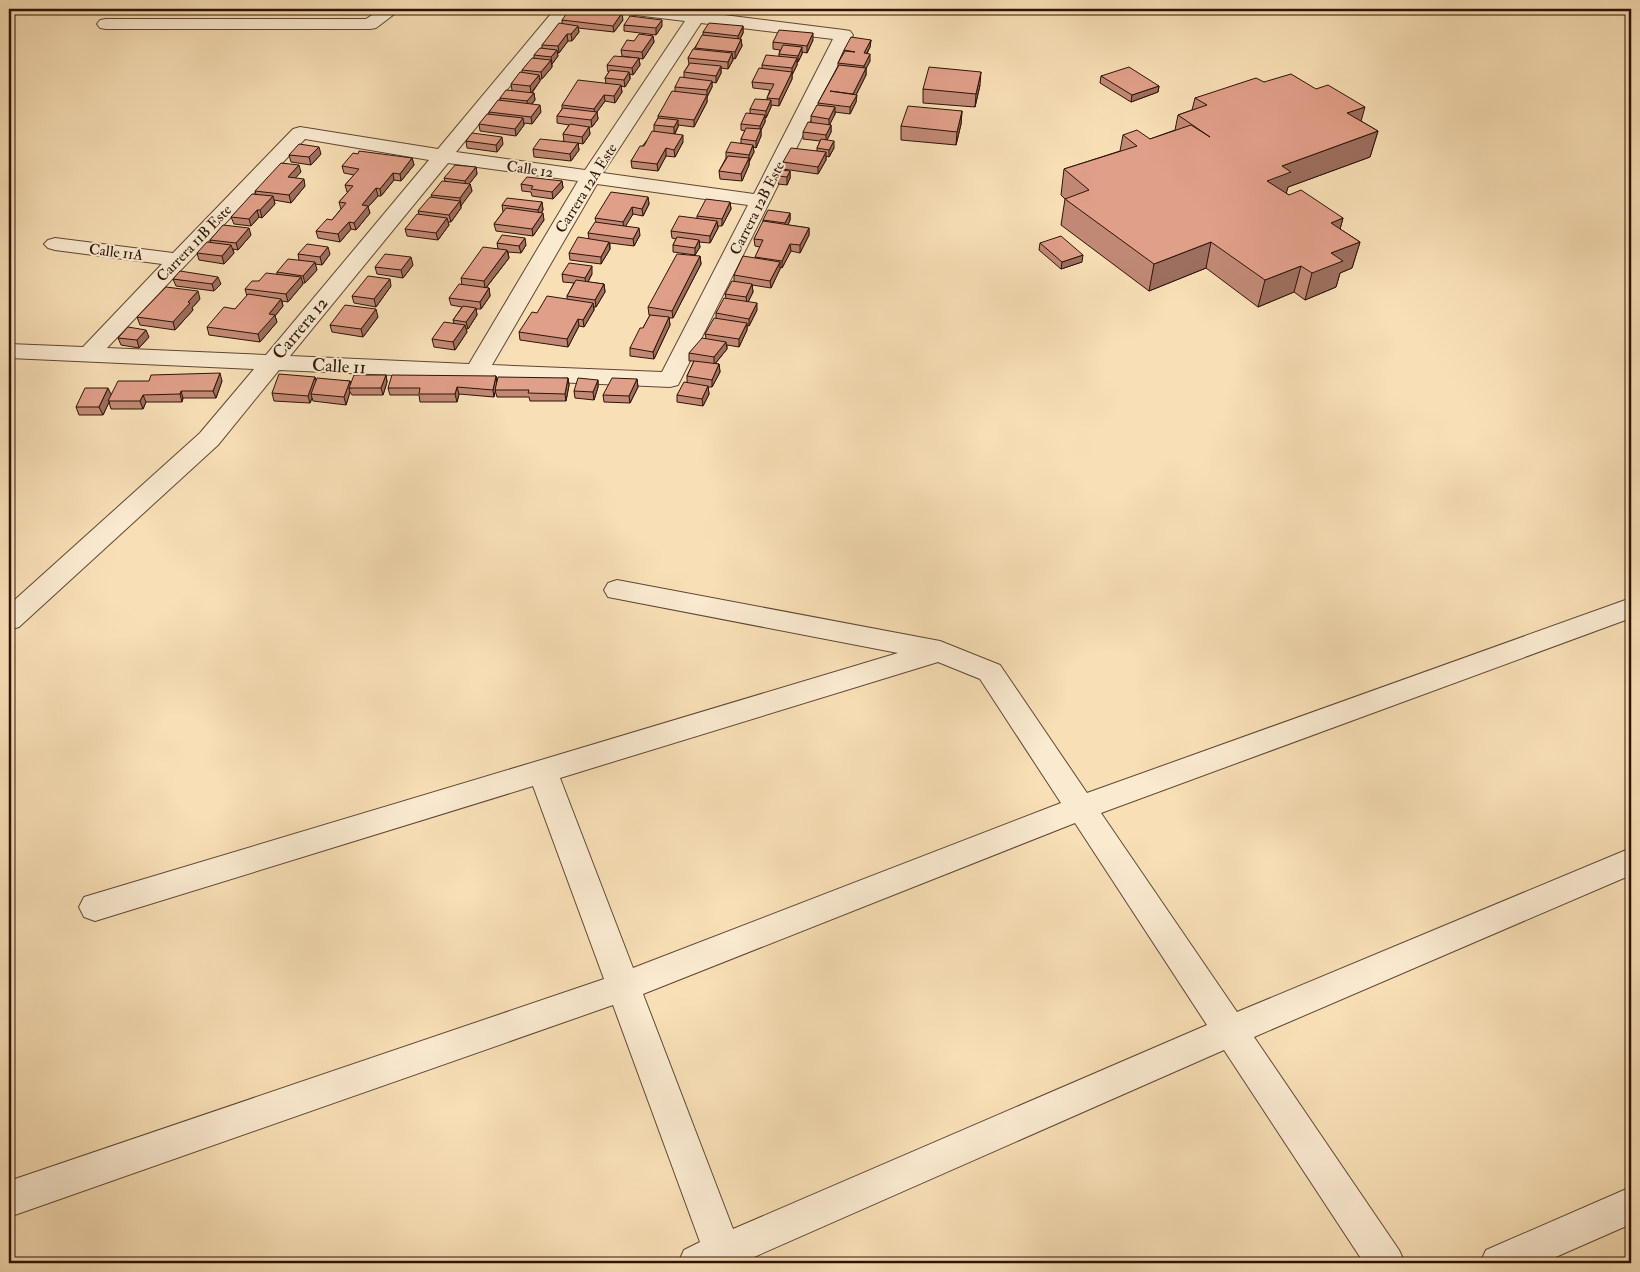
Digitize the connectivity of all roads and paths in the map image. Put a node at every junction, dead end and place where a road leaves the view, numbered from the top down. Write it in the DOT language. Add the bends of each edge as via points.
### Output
graph roads {
  1 [pos="115,9"];
  2 [pos="392,9"];
  3 [pos="564,9"];
  4 [pos="627,9"];
  5 [pos="699,13"];
  6 [pos="300,133"];
  7 [pos="443,156"];
  8 [pos="590,178"];
  9 [pos="760,201"];
  10 [pos="55,244"];
  11 [pos="177,260"];
  12 [pos="9,351"];
  13 [pos="88,355"];
  14 [pos="271,363"];
  15 [pos="476,372"];
  16 [pos="670,380"];
  17 [pos="617,590"];
  18 [pos="1631,608"];
  19 [pos="9,620"];
  20 [pos="940,651"];
  21 [pos="542,771"];
  22 [pos="1080,808"];
  23 [pos="1631,861"];
  24 [pos="95,907"];
  25 [pos="623,987"];
  26 [pos="1230,1032"];
  27 [pos="9,1199"];
  28 [pos="1631,1205"];
  29 [pos="716,1260"];
  30 [pos="1386,1263"];
  31 [pos="1499,1263"];
  1 -- 2 [label="street" via="106,24 370,24"];
  3 -- 7 [label="street, Carrera 12"];
  4 -- 5 [label="street"];
  5 -- 8 [label="street, Carrera 12A Este"];
  5 -- 9 [label="street, Carrera 12B Este" via="844,36"];
  6 -- 7 [label="street, Calle 12"];
  6 -- 11 [label="street, Carrera 11B Este"];
  7 -- 8 [label="street, Calle 12"];
  7 -- 14 [label="street, Carrera 12"];
  8 -- 9 [label="street, Calle 12"];
  8 -- 15 [label="street, Carrera 12A Este"];
  9 -- 16 [label="street, Carrera 12B Este"];
  10 -- 11 [label="street, Calle 11A"];
  11 -- 13 [label="street, Carrera 11B Este"];
  12 -- 13 [label="street, Calle 11"];
  13 -- 14 [label="street, Calle 11"];
  14 -- 15 [label="street, Calle 11"];
  14 -- 19 [label="street, Carrera 12" via="209,439"];
  15 -- 16 [label="street, Calle 11"];
  17 -- 20 [label="street"];
  18 -- 22 [label="street"];
  20 -- 21 [label="street"];
  20 -- 22 [label="street" via="990,672"];
  21 -- 24 [label="street"];
  21 -- 25 [label="street"];
  22 -- 25 [label="street"];
  22 -- 26 [label="street"];
  23 -- 26 [label="street"];
  25 -- 27 [label="street"];
  25 -- 29 [label="street"];
  26 -- 29 [label="street"];
  26 -- 30 [label="street"];
  28 -- 31 [label="street"];
}
